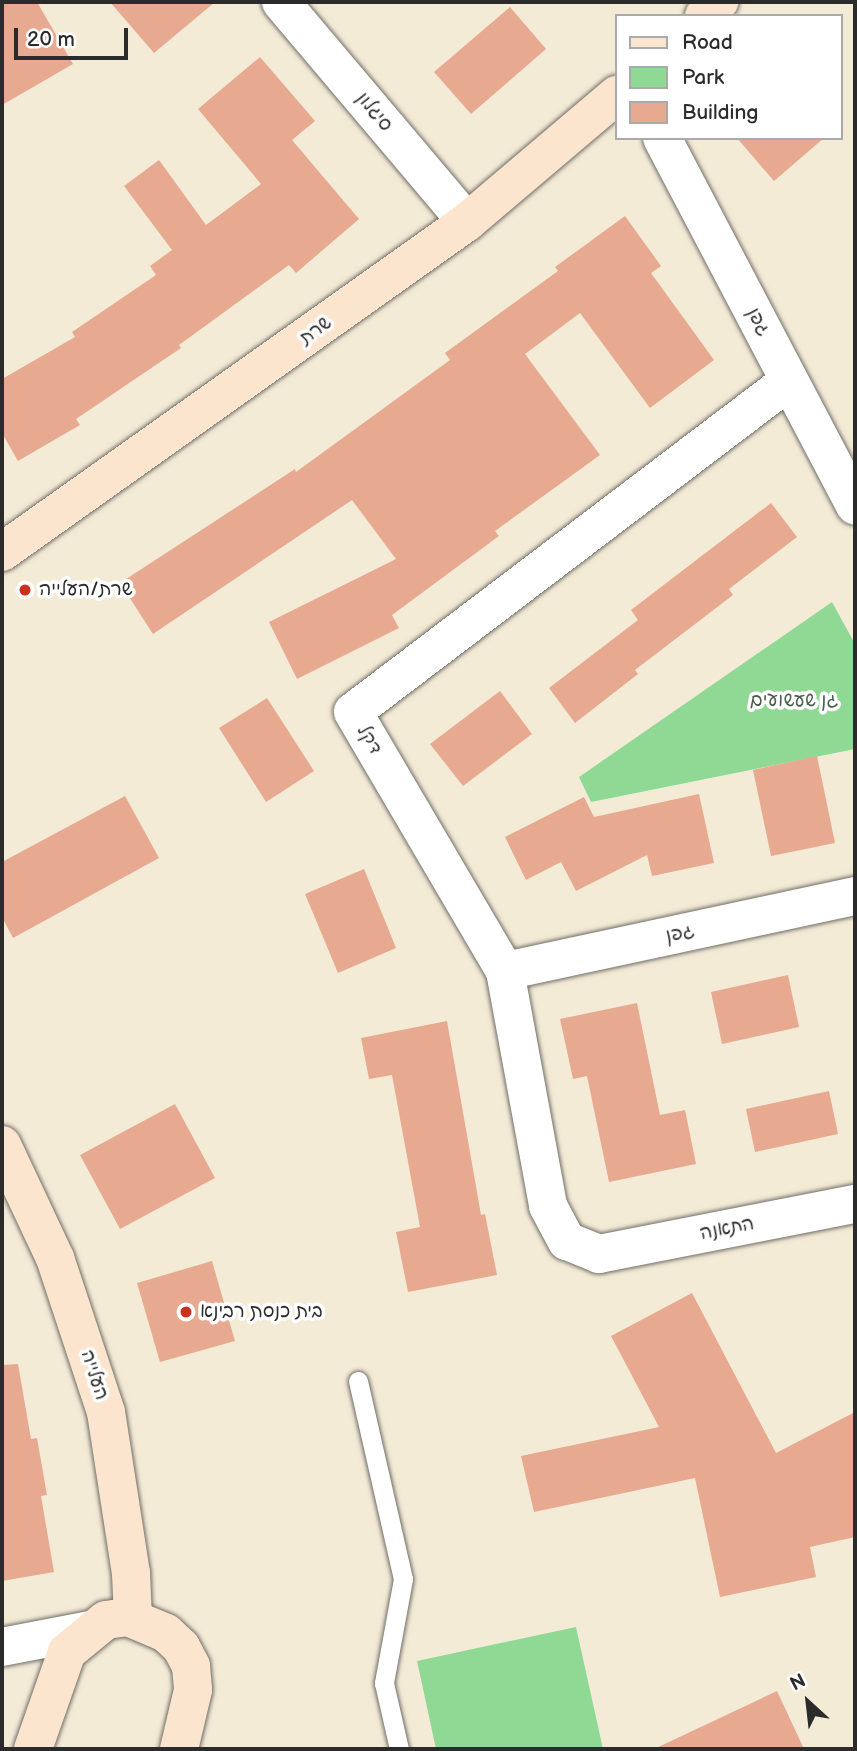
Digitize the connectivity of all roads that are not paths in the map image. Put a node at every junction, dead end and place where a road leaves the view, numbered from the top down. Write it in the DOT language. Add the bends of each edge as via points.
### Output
graph roads {
  1 [pos="281,2"];
  2 [pos="719,2"];
  3 [pos="706,14"];
  4 [pos="616,96"];
  5 [pos="663,140"];
  6 [pos="467,222"];
  7 [pos="789,381"];
  8 [pos="855,505"];
  9 [pos="2,552"];
  10 [pos="855,897"];
  11 [pos="505,971"];
  12 [pos="2,1145"];
  13 [pos="855,1204"];
  14 [pos="599,1254"];
  15 [pos="358,1381"];
  16 [pos="133,1619"];
  17 [pos="90,1630"];
  18 [pos="2,1647"];
  19 [pos="33,1749"];
  20 [pos="179,1749"];
  21 [pos="399,1749"];
  1 -- 6 [label="street, סיגלון"];
  2 -- 3 [label="street"];
  4 -- 6 [label="street, שרת"];
  5 -- 7 [label="street, גפן"];
  6 -- 9 [label="street, שרת"];
  7 -- 8 [label="street, גפן"];
  7 -- 11 [label="street, דקל" via="352,712"];
  10 -- 11 [label="street, גפן"];
  11 -- 14 [label="street, דקל" via="548,1206 567,1241"];
  12 -- 16 [label="street, העלייה" via="55,1258 106,1412 131,1573"];
  13 -- 14 [label="street, התאנה"];
  15 -- 21 [label="lane" via="403,1579 384,1683"];
  16 -- 17 [label="street" via="106,1620"];
  16 -- 20 [label="street" via="166,1633 181,1647 191,1666 193,1690"];
  17 -- 18 [label="street"];
  17 -- 19 [label="street" via="67,1652"];
}
